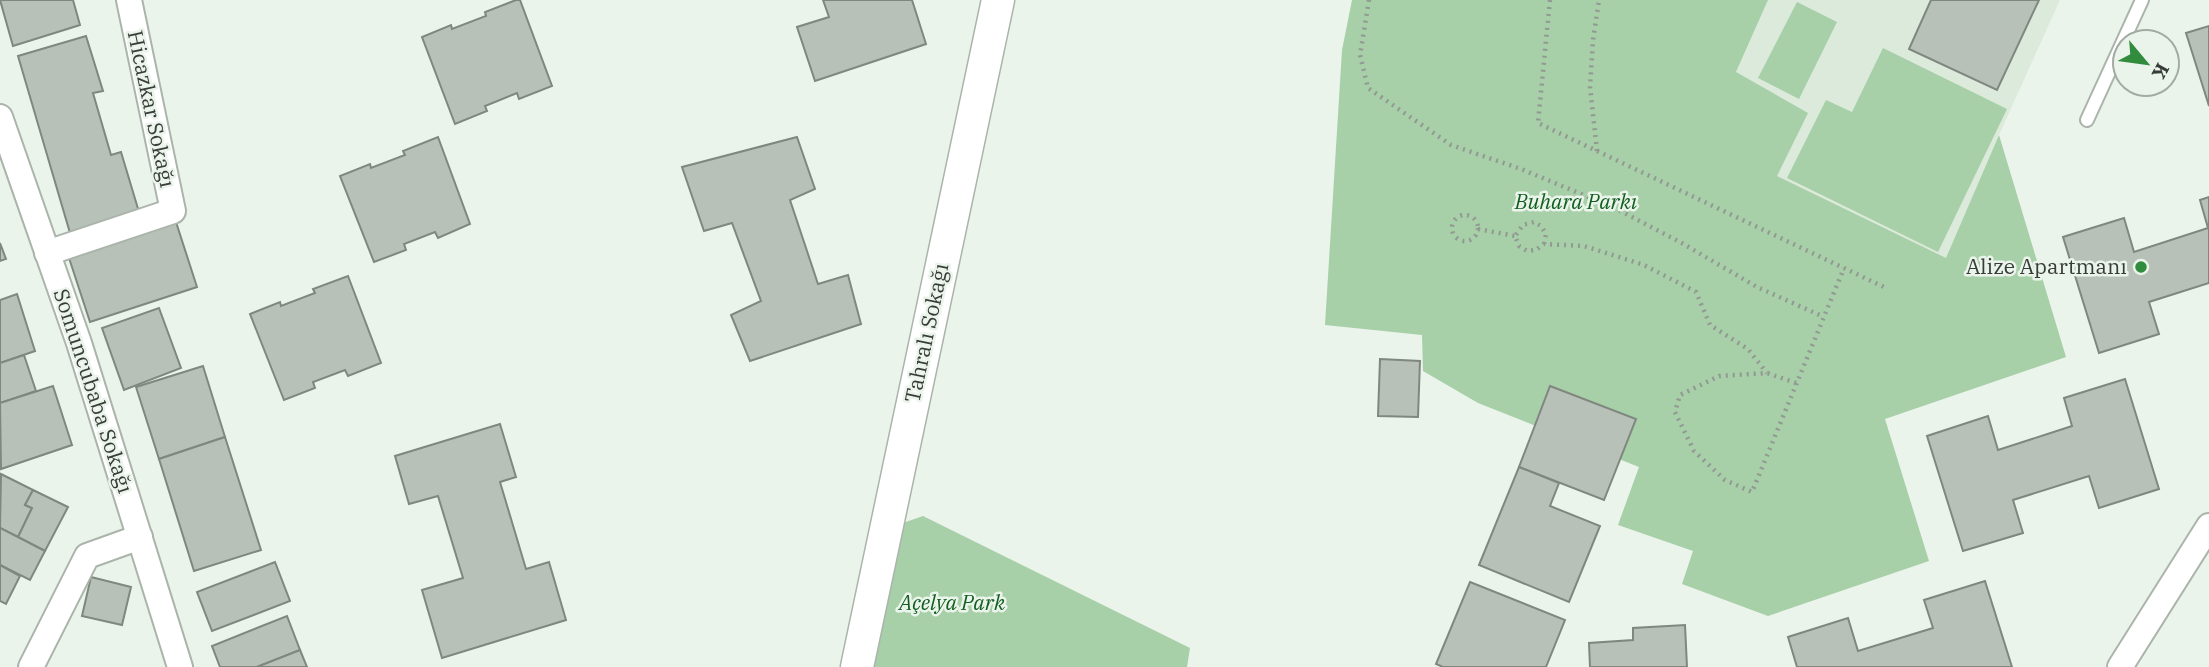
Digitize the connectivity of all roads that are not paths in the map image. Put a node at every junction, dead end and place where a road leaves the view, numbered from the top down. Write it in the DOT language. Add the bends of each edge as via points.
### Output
graph roads {
  1 [pos="129,0"];
  2 [pos="998,0"];
  3 [pos="2142,0"];
  4 [pos="0,117"];
  5 [pos="2087,120"];
  6 [pos="47,253"];
  7 [pos="2209,526"];
  8 [pos="140,537"];
  9 [pos="31,667"];
  10 [pos="180,667"];
  11 [pos="857,667"];
  12 [pos="2120,667"];
  1 -- 6 [label="street, Hicazkar Sokağı" via="173,211"];
  2 -- 11 [label="street, Tahralı Sokağı"];
  3 -- 5 [label="lane"];
  4 -- 6 [label="street, Somuncubaba Sokağı"];
  6 -- 8 [label="street, Somuncubaba Sokağı"];
  7 -- 12 [label="street"];
  8 -- 9 [label="street" via="87,556"];
  8 -- 10 [label="street, Somuncubaba Sokağı"];
}
